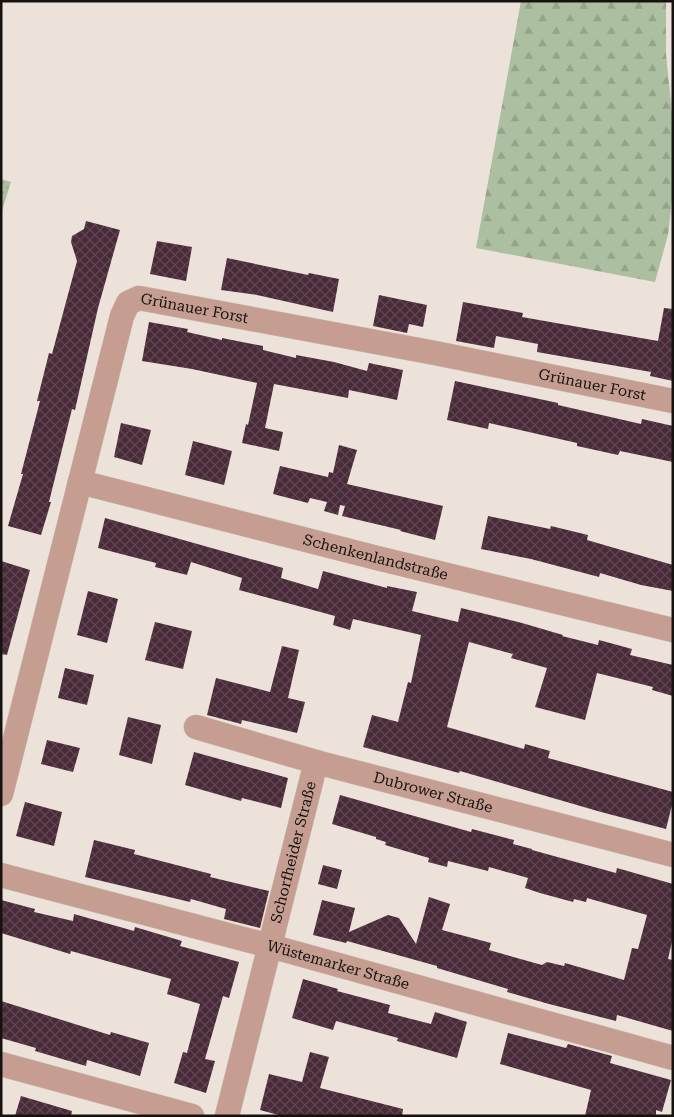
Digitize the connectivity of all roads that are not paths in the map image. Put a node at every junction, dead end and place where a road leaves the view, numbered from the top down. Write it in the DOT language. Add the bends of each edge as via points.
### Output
graph roads {
  1 [pos="673,401"];
  2 [pos="80,482"];
  3 [pos="673,630"];
  4 [pos="196,727"];
  5 [pos="316,762"];
  6 [pos="1,794"];
  7 [pos="673,855"];
  8 [pos="1,875"];
  9 [pos="270,946"];
  10 [pos="673,1058"];
  11 [pos="1,1064"];
  12 [pos="192,1116"];
  13 [pos="227,1116"];
  1 -- 2 [label="street, Grünauer Forst" via="138,298 128,303 122,316"];
  2 -- 3 [label="street, Schenkenlandstraße"];
  2 -- 6 [label="street, Grünauer Forst"];
  4 -- 5 [label="street, Dubrower Straße"];
  5 -- 7 [label="street, Dubrower Straße"];
  5 -- 9 [label="street, Schorfheider Straße"];
  8 -- 9 [label="street, Wüstemarker Straße"];
  9 -- 10 [label="street, Wüstemarker Straße"];
  9 -- 13 [label="street, Schorfheider Straße"];
  11 -- 12 [label="street"];
}
